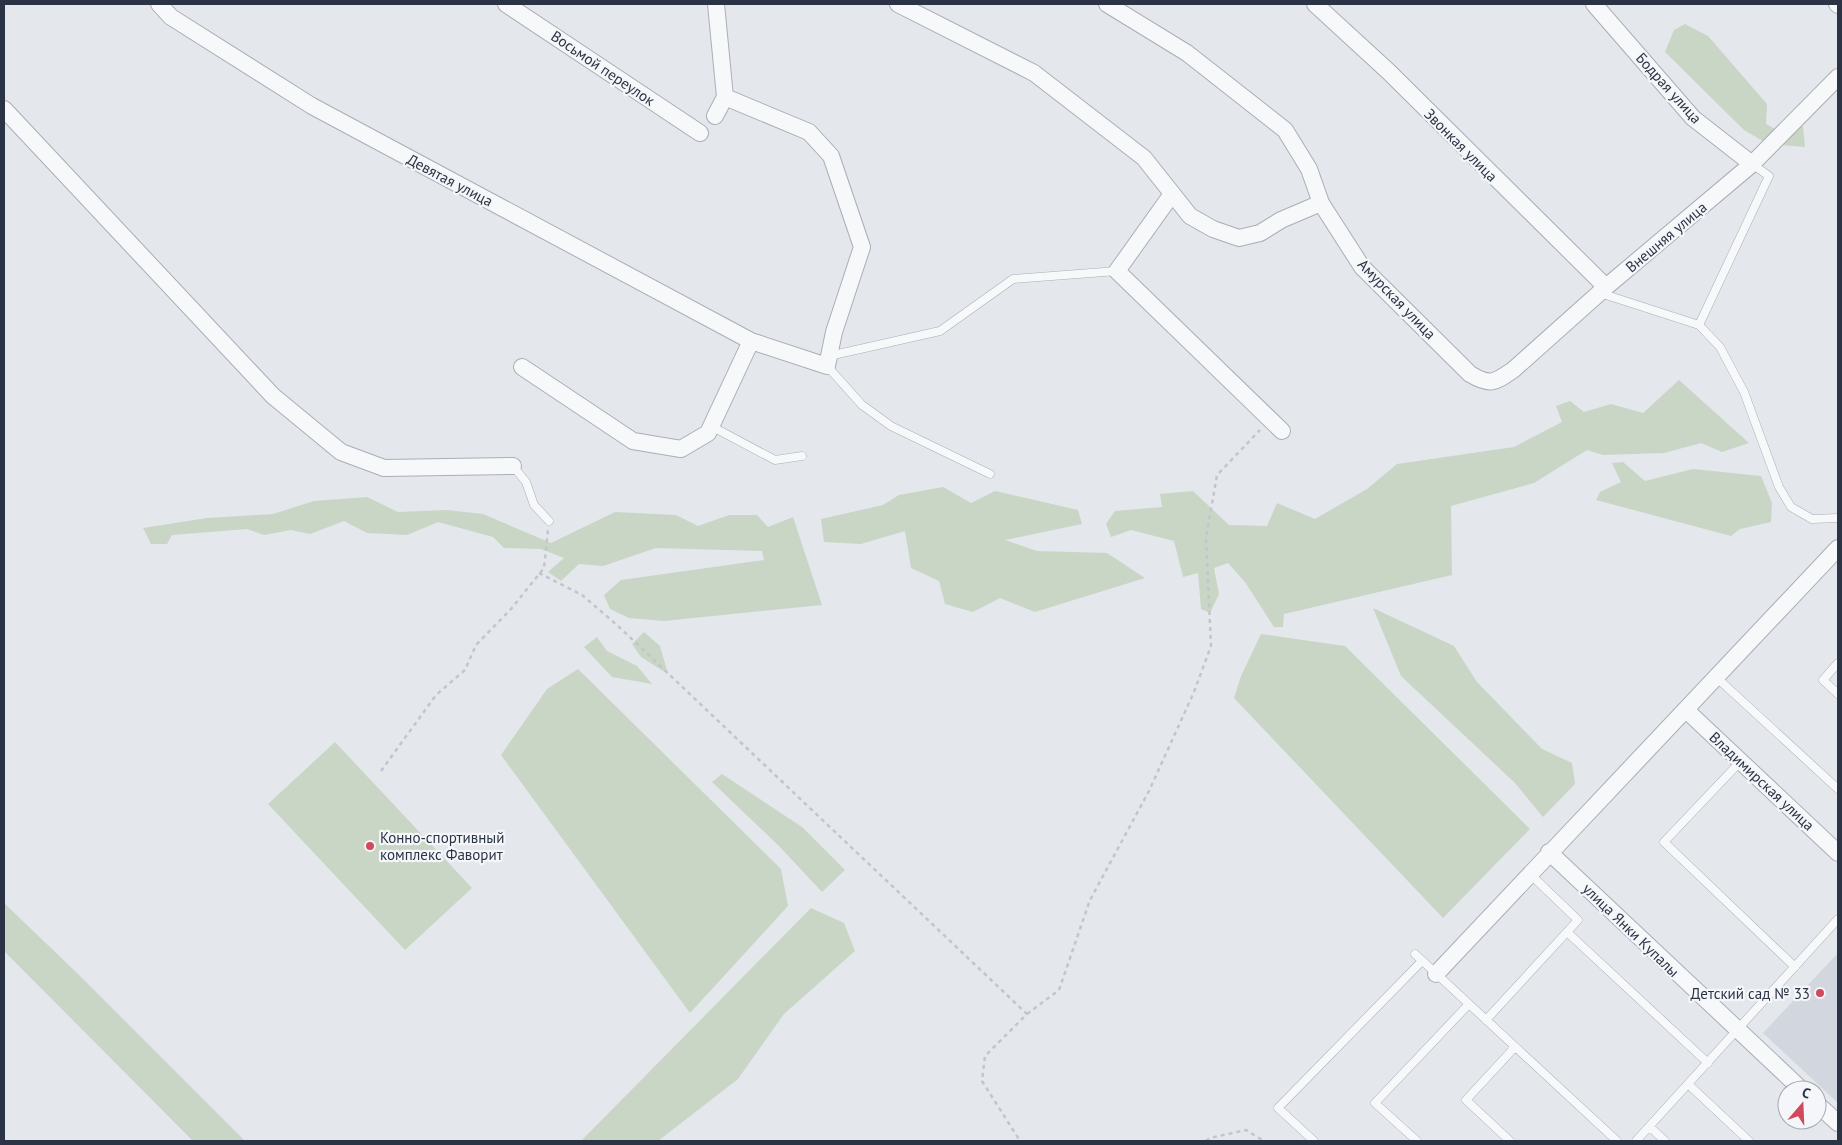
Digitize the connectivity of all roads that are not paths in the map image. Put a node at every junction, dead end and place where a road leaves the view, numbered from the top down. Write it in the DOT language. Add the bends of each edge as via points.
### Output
graph roads {
  1 [pos="159,4"];
  2 [pos="506,4"];
  3 [pos="716,4"];
  4 [pos="898,4"];
  5 [pos="1107,4"];
  6 [pos="1315,4"];
  7 [pos="1594,4"];
  8 [pos="1838,77"];
  9 [pos="725,97"];
  10 [pos="4,108"];
  11 [pos="715,116"];
  12 [pos="700,133"];
  13 [pos="1752,164"];
  14 [pos="1172,194"];
  15 [pos="1321,203"];
  16 [pos="1117,271"];
  17 [pos="1603,290"];
  18 [pos="1699,325"];
  19 [pos="752,341"];
  20 [pos="828,361"];
  21 [pos="522,367"];
  22 [pos="1483,382"];
  23 [pos="1276,425"];
  24 [pos="711,426"];
  25 [pos="802,456"];
  26 [pos="513,466"];
  27 [pos="990,474"];
  28 [pos="1838,518"];
  29 [pos="548,521"];
  30 [pos="1838,548"];
  31 [pos="1838,663"];
  32 [pos="1716,677"];
  33 [pos="1838,694"];
  34 [pos="1686,710"];
  35 [pos="1741,761"];
  36 [pos="1838,789"];
  37 [pos="1549,852"];
  38 [pos="1838,853"];
  39 [pos="1530,873"];
  40 [pos="1838,919"];
  41 [pos="1567,932"];
  42 [pos="1415,954"];
  43 [pos="1422,961"];
  44 [pos="1795,967"];
  45 [pos="1436,974"];
  46 [pos="1470,1004"];
  47 [pos="1486,1020"];
  48 [pos="1737,1030"];
  49 [pos="1515,1046"];
  50 [pos="1708,1063"];
  51 [pos="1791,1080"];
  52 [pos="1688,1084"];
  53 [pos="1827,1113"];
  54 [pos="1838,1123"];
  55 [pos="1650,1126"];
  56 [pos="1314,1141"];
  57 [pos="1417,1141"];
  58 [pos="1510,1141"];
  59 [pos="1616,1141"];
  60 [pos="1636,1141"];
  61 [pos="1665,1141"];
  62 [pos="1749,1141"];
  1 -- 19 [label="street, Девятая улица" via="171,17 312,106"];
  2 -- 12 [label="street, Восьмой переулок"];
  3 -- 9 [label="street"];
  4 -- 14 [label="street" via="1034,72 1144,158"];
  5 -- 15 [label="street, Амурская улица" via="1187,53 1285,130 1309,169"];
  6 -- 17 [label="street, Звонкая улица" via="1389,72"];
  7 -- 13 [label="street, Бодрая улица" via="1693,118"];
  8 -- 13 [label="street, Внешняя улица"];
  9 -- 11 [label="street"];
  9 -- 20 [label="street" via="809,132 831,156 862,247"];
  10 -- 26 [label="street" via="273,396 341,452 384,468"];
  13 -- 17 [label="street, Внешняя улица"];
  13 -- 18 [label="lane" via="1768,176"];
  14 -- 15 [label="street" via="1190,216 1239,238 1260,233"];
  14 -- 16 [label="street"];
  15 -- 22 [label="street, Амурская улица" via="1362,267 1470,374"];
  16 -- 20 [label="lane" via="1013,279 940,331"];
  16 -- 23 [label="street"];
  17 -- 18 [label="lane"];
  17 -- 22 [label="street, Внешняя улица" via="1513,370 1496,381"];
  18 -- 28 [label="lane" via="1720,347 1744,392 1779,487 1791,506 1812,519"];
  19 -- 20 [label="street, Девятая улица"];
  19 -- 24 [label="street"];
  20 -- 27 [label="lane" via="862,405 891,426"];
  21 -- 24 [label="street" via="634,441 681,449 708,433"];
  24 -- 25 [label="lane" via="775,460"];
  26 -- 29 [label="lane" via="526,482 534,506"];
  30 -- 32 [label="street"];
  31 -- 33 [label="lane" via="1823,680"];
  32 -- 34 [label="street"];
  32 -- 36 [label="lane"];
  34 -- 35 [label="street, Владимирская улица"];
  34 -- 37 [label="street"];
  35 -- 38 [label="street, Владимирская улица"];
  35 -- 44 [label="lane" via="1664,842"];
  37 -- 39 [label="street"];
  37 -- 48 [label="street, улица Янки Купалы"];
  39 -- 41 [label="lane" via="1578,920"];
  39 -- 45 [label="street"];
  40 -- 44 [label="lane"];
  41 -- 47 [label="lane"];
  41 -- 50 [label="lane"];
  42 -- 43 [label="lane"];
  43 -- 45 [label="lane"];
  43 -- 56 [label="lane" via="1278,1108"];
  44 -- 48 [label="lane"];
  45 -- 46 [label="lane"];
  46 -- 47 [label="lane"];
  46 -- 57 [label="lane" via="1375,1103"];
  47 -- 49 [label="lane"];
  48 -- 50 [label="lane"];
  48 -- 51 [label="street, улица Янки Купалы"];
  49 -- 58 [label="lane" via="1466,1100"];
  49 -- 59 [label="lane"];
  50 -- 52 [label="lane"];
  52 -- 55 [label="lane"];
  52 -- 62 [label="lane"];
  53 -- 54 [label="street"];
  55 -- 60 [label="lane"];
  55 -- 61 [label="lane"];
}
